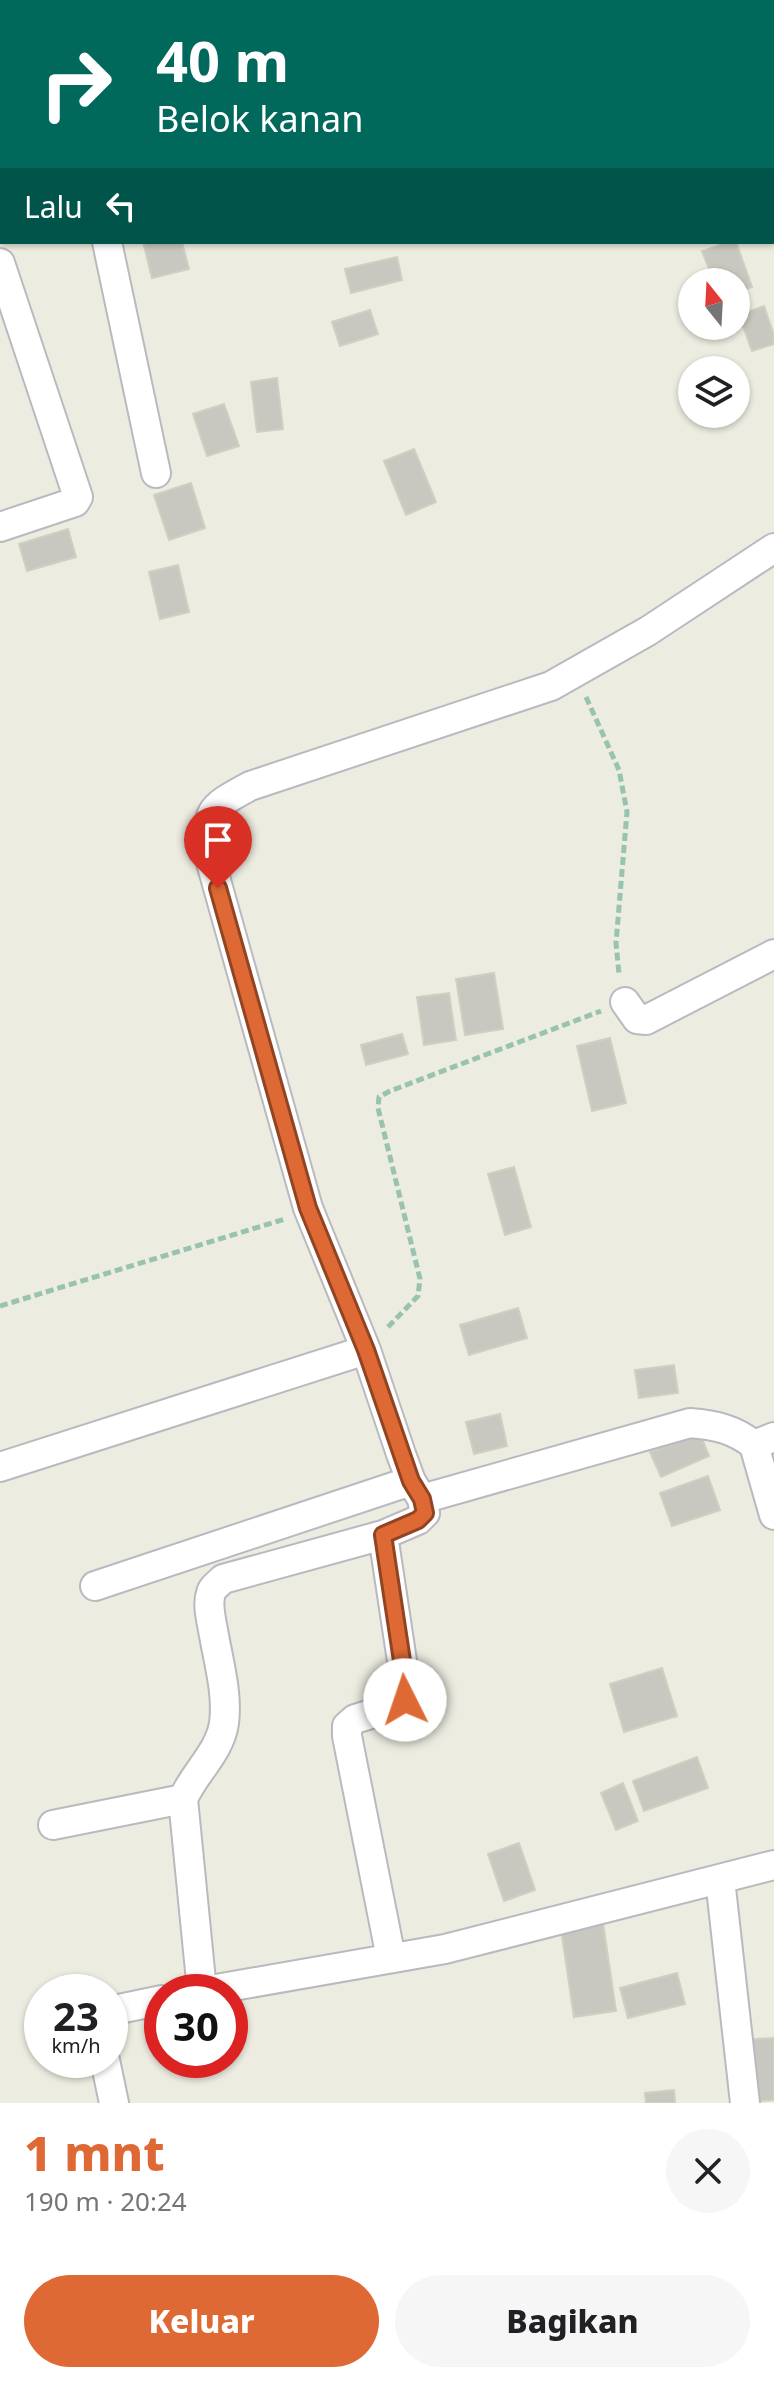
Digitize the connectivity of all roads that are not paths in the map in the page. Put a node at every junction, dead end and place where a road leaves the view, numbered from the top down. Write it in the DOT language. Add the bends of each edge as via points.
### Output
graph roads {
  1 [pos="107,244"];
  2 [pos="0,263"];
  3 [pos="156,473"];
  4 [pos="0,527"];
  5 [pos="774,548"];
  6 [pos="774,954"];
  7 [pos="625,1002"];
  8 [pos="366,1350"];
  9 [pos="764,1441"];
  10 [pos="0,1467"];
  11 [pos="416,1490"];
  12 [pos="774,1515"];
  13 [pos="383,1535"];
  14 [pos="95,1586"];
  15 [pos="183,1799"];
  16 [pos="53,1825"];
  17 [pos="774,1865"];
  18 [pos="720,1879"];
  19 [pos="391,1958"];
  20 [pos="198,1974"];
  21 [pos="248,1983"];
  22 [pos="109,2078"];
  23 [pos="114,2103"];
  24 [pos="745,2103"];
  1 -- 3 [label="street"];
  2 -- 4 [label="street" via="78,497"];
  5 -- 8 [label="street" via="575,674 522,697 250,786 220,802 207,823 210,859 308,1208"];
  6 -- 7 [label="street" via="646,1020 637,1019"];
  8 -- 10 [label="street"];
  8 -- 11 [label="street"];
  9 -- 11 [label="street" via="690,1423"];
  9 -- 12 [label="street"];
  11 -- 13 [label="street" via="425,1513"];
  11 -- 14 [label="street"];
  13 -- 15 [label="street" via="223,1579 211,1592 224,1725"];
  13 -- 19 [label="street" via="407,1694 400,1705 355,1719 347,1726 347,1736"];
  15 -- 16 [label="street"];
  15 -- 20 [label="street"];
  17 -- 18 [label="street"];
  18 -- 19 [label="street"];
  18 -- 24 [label="street"];
  19 -- 21 [label="street"];
  22 -- 23 [label="street"];
}
